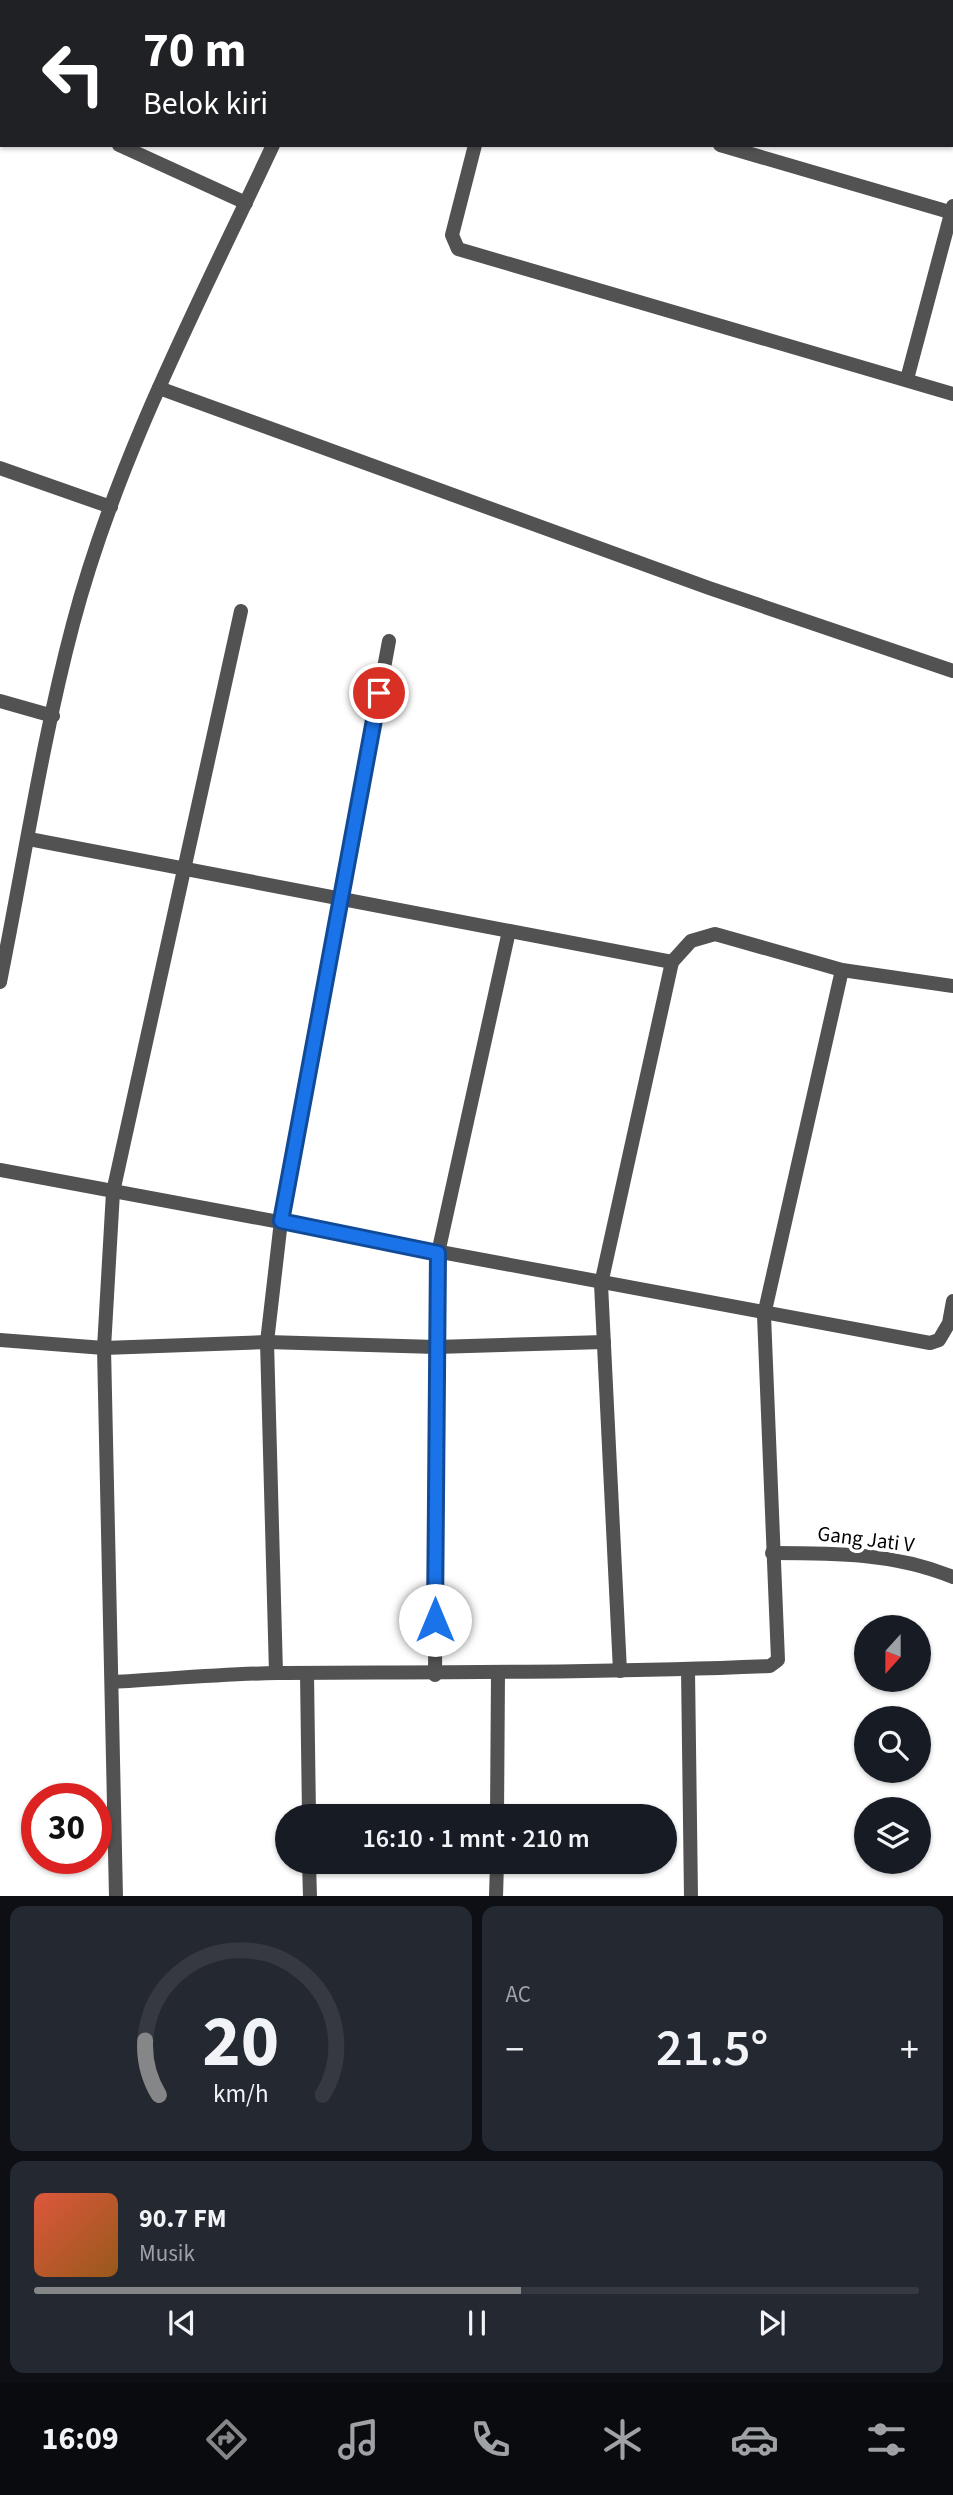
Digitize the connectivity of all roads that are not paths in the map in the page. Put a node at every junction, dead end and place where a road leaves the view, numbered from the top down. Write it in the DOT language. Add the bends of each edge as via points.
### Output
graph roads {
  1 [pos="123,147"];
  2 [pos="272,147"];
  3 [pos="474,147"];
  4 [pos="727,147"];
  5 [pos="246,203"];
  6 [pos="952,211"];
  7 [pos="907,379"];
  8 [pos="159,388"];
  9 [pos="953,394"];
  10 [pos="0,468"];
  11 [pos="111,507"];
  12 [pos="241,611"];
  13 [pos="389,641"];
  14 [pos="953,671"];
  15 [pos="0,701"];
  16 [pos="53,716"];
  17 [pos="29,839"];
  18 [pos="185,871"];
  19 [pos="341,900"];
  20 [pos="509,931"];
  21 [pos="672,961"];
  22 [pos="842,970"];
  23 [pos="0,982"];
  24 [pos="953,986"];
  25 [pos="0,1170"];
  26 [pos="113,1192"];
  27 [pos="281,1221"];
  28 [pos="438,1253"];
  29 [pos="601,1284"];
  30 [pos="953,1301"];
  31 [pos="764,1315"];
  32 [pos="0,1340"];
  33 [pos="267,1342"];
  34 [pos="604,1342"];
  35 [pos="436,1347"];
  36 [pos="104,1348"];
  37 [pos="772,1553"];
  38 [pos="953,1577"];
  39 [pos="688,1670"];
  40 [pos="620,1671"];
  41 [pos="275,1673"];
  42 [pos="498,1673"];
  43 [pos="307,1674"];
  44 [pos="435,1675"];
  45 [pos="113,1682"];
  46 [pos="309,1804"];
  47 [pos="497,1804"];
  48 [pos="309,1874"];
  49 [pos="496,1874"];
  50 [pos="116,1896"];
  51 [pos="310,1896"];
  52 [pos="496,1896"];
  53 [pos="691,1896"];
  1 -- 5 [label="street"];
  2 -- 5 [label="street"];
  3 -- 7 [label="street" via="452,235 458,249"];
  4 -- 6 [label="street"];
  5 -- 8 [label="street"];
  6 -- 7 [label="street"];
  7 -- 9 [label="street"];
  8 -- 11 [label="street"];
  8 -- 14 [label="street" via="709,588"];
  10 -- 11 [label="street"];
  11 -- 16 [label="street" via="73,624"];
  12 -- 18 [label="street"];
  13 -- 19 [label="street"];
  15 -- 16 [label="street"];
  16 -- 17 [label="street"];
  17 -- 18 [label="street"];
  17 -- 23 [label="street"];
  18 -- 19 [label="street"];
  18 -- 26 [label="street"];
  19 -- 20 [label="street"];
  19 -- 27 [label="street"];
  20 -- 21 [label="street"];
  20 -- 28 [label="street"];
  21 -- 22 [label="street" via="691,940 715,934"];
  21 -- 29 [label="street"];
  22 -- 24 [label="street"];
  22 -- 31 [label="street"];
  25 -- 26 [label="street"];
  26 -- 27 [label="street"];
  26 -- 36 [label="street"];
  27 -- 28 [label="street"];
  27 -- 33 [label="street"];
  28 -- 29 [label="street"];
  28 -- 35 [label="street"];
  29 -- 31 [label="street"];
  29 -- 34 [label="street"];
  30 -- 31 [label="street" via="949,1324 939,1340 930,1343"];
  31 -- 37 [label="street"];
  32 -- 36 [label="street"];
  33 -- 35 [label="street"];
  33 -- 36 [label="street"];
  33 -- 41 [label="street"];
  34 -- 35 [label="street"];
  34 -- 40 [label="street"];
  35 -- 44 [label="street"];
  36 -- 45 [label="street"];
  37 -- 38 [label="street, Gang Jati V" via="846,1553 900,1560"];
  37 -- 39 [label="street" via="778,1660 771,1666"];
  39 -- 40 [label="street"];
  39 -- 53 [label="street"];
  40 -- 42 [label="street"];
  41 -- 43 [label="street"];
  41 -- 45 [label="street"];
  42 -- 44 [label="street"];
  42 -- 47 [label="street"];
  43 -- 44 [label="street"];
  43 -- 46 [label="street"];
  45 -- 50 [label="street"];
  48 -- 51 [label="street"];
  49 -- 52 [label="street"];
}
